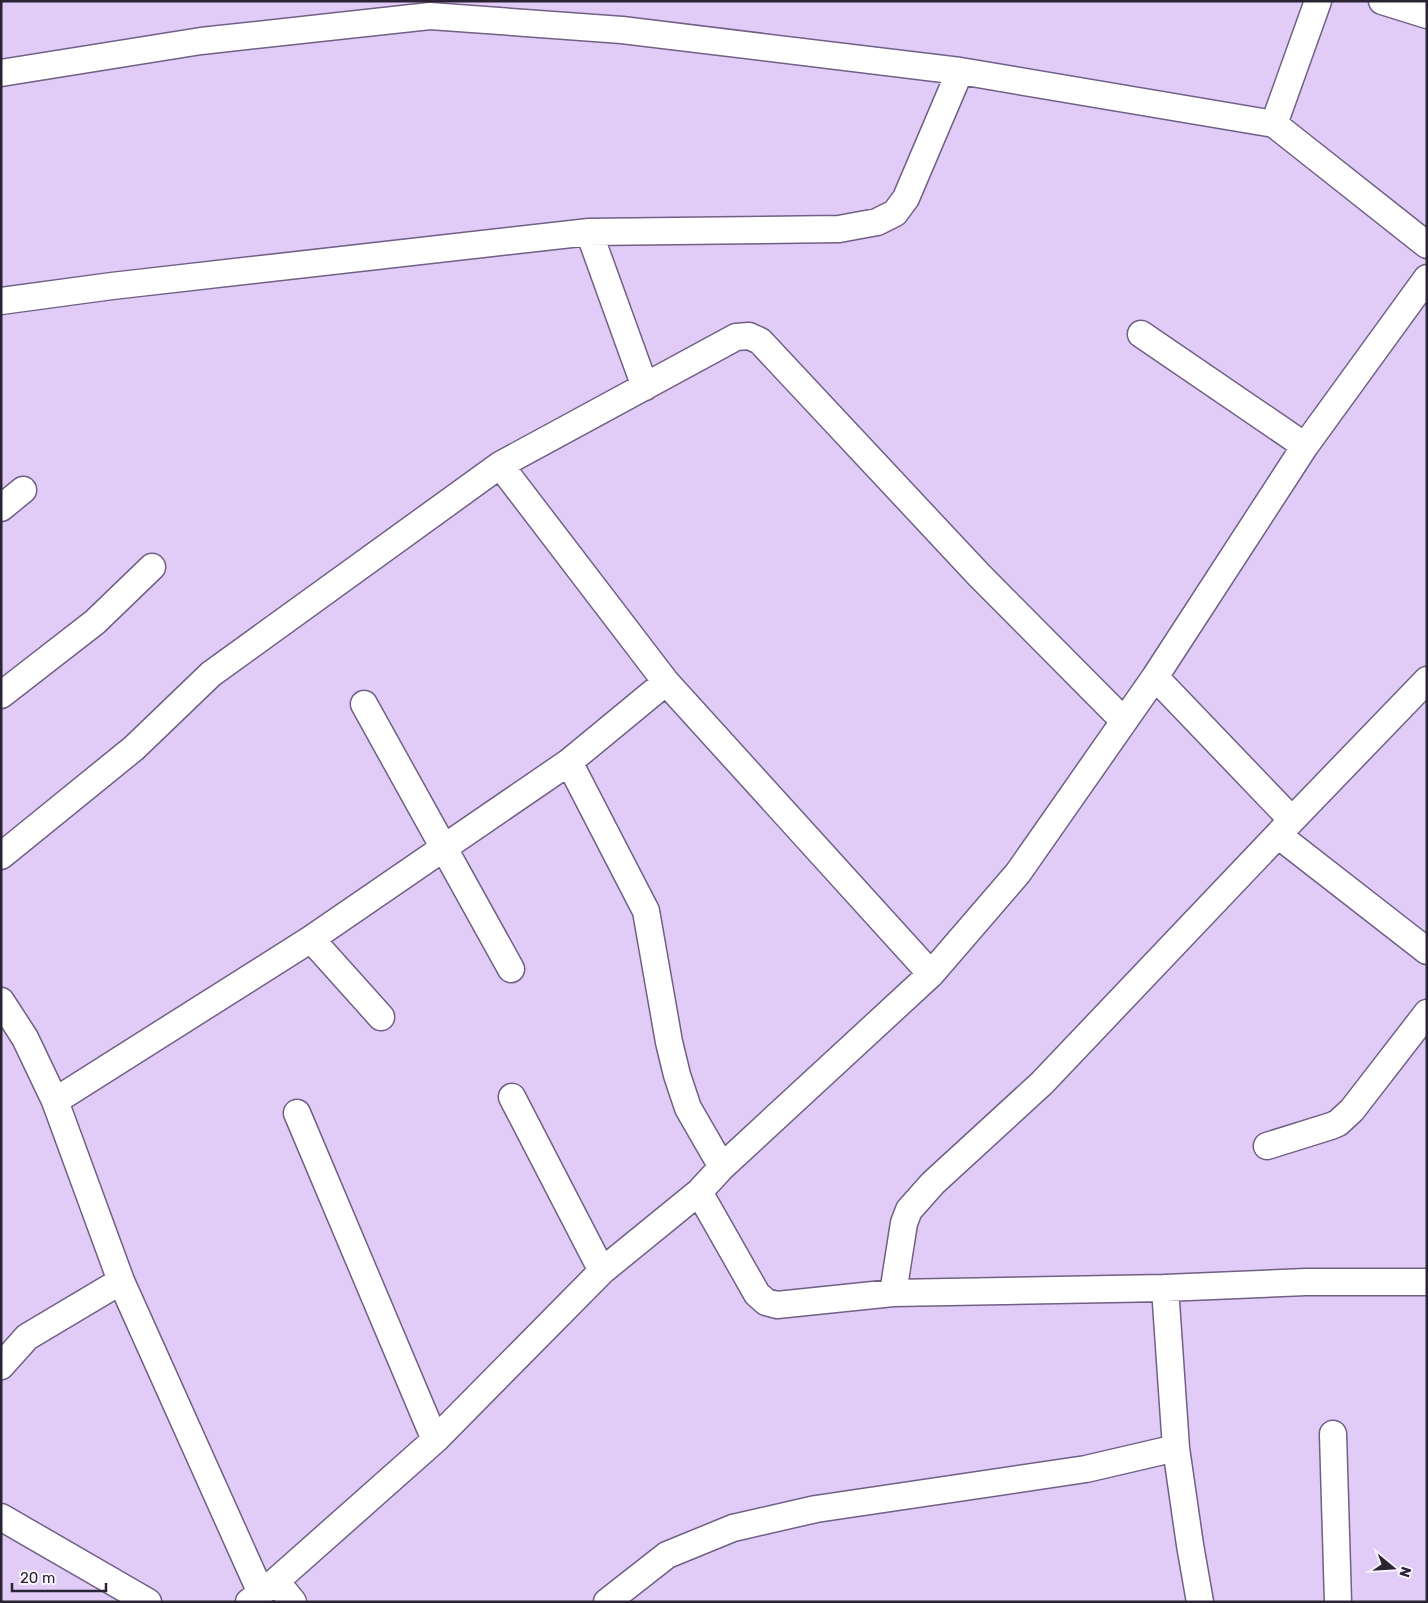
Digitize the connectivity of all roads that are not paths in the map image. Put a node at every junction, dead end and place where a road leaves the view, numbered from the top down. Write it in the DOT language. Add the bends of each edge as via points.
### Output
graph roads {
  1 [pos="1318,1"];
  2 [pos="1382,1"];
  3 [pos="436,9"];
  4 [pos="1427,15"];
  5 [pos="960,70"];
  6 [pos="1,73"];
  7 [pos="1274,124"];
  8 [pos="589,232"];
  9 [pos="1427,245"];
  10 [pos="1427,278"];
  11 [pos="1,301"];
  12 [pos="1141,334"];
  13 [pos="645,386"];
  14 [pos="1305,446"];
  15 [pos="500,465"];
  16 [pos="23,490"];
  17 [pos="1,508"];
  18 [pos="152,567"];
  19 [pos="1155,677"];
  20 [pos="1427,680"];
  21 [pos="666,682"];
  22 [pos="1,695"];
  23 [pos="364,704"];
  24 [pos="1124,721"];
  25 [pos="569,762"];
  26 [pos="1285,827"];
  27 [pos="445,847"];
  28 [pos="1,856"];
  29 [pos="311,939"];
  30 [pos="1427,951"];
  31 [pos="511,969"];
  32 [pos="931,974"];
  33 [pos="1,1001"];
  34 [pos="1427,1013"];
  35 [pos="381,1017"];
  36 [pos="512,1097"];
  37 [pos="55,1101"];
  38 [pos="297,1113"];
  39 [pos="1267,1146"];
  40 [pos="722,1167"];
  41 [pos="699,1192"];
  42 [pos="602,1271"];
  43 [pos="121,1281"];
  44 [pos="1427,1282"];
  45 [pos="1165,1288"];
  46 [pos="893,1293"];
  47 [pos="1,1366"];
  48 [pos="1333,1434"];
  49 [pos="435,1440"];
  50 [pos="1176,1448"];
  51 [pos="1,1517"];
  52 [pos="262,1592"];
  53 [pos="148,1602"];
  54 [pos="293,1602"];
  55 [pos="607,1602"];
  56 [pos="1200,1602"];
  57 [pos="1338,1602"];
  1 -- 7 [label="street"];
  2 -- 4 [label="street"];
  3 -- 5 [label="street"];
  3 -- 6 [label="street" via="201,41"];
  5 -- 7 [label="street"];
  5 -- 8 [label="street" via="906,198 895,214 877,222 839,229"];
  7 -- 9 [label="street"];
  8 -- 11 [label="street"];
  8 -- 13 [label="street"];
  10 -- 14 [label="street"];
  12 -- 14 [label="street"];
  13 -- 15 [label="street"];
  13 -- 24 [label="street" via="736,337 748,336 760,341 979,575"];
  14 -- 19 [label="street"];
  15 -- 21 [label="street"];
  15 -- 28 [label="street" via="211,674 134,748"];
  16 -- 17 [label="street"];
  18 -- 22 [label="street" via="95,622"];
  19 -- 24 [label="street"];
  19 -- 26 [label="street"];
  20 -- 26 [label="street"];
  21 -- 25 [label="street"];
  21 -- 32 [label="street"];
  23 -- 27 [label="street"];
  24 -- 32 [label="street" via="1018,873"];
  25 -- 27 [label="street"];
  25 -- 40 [label="street" via="646,910 677,1075 688,1108"];
  26 -- 30 [label="street"];
  26 -- 46 [label="street" via="1042,1083 933,1183 909,1210"];
  27 -- 29 [label="street"];
  27 -- 31 [label="street"];
  29 -- 35 [label="street"];
  29 -- 37 [label="street"];
  32 -- 40 [label="street"];
  33 -- 37 [label="street" via="25,1038"];
  34 -- 39 [label="street" via="1352,1110 1338,1123"];
  36 -- 42 [label="street"];
  37 -- 43 [label="street"];
  38 -- 49 [label="street"];
  40 -- 41 [label="street"];
  41 -- 42 [label="street"];
  41 -- 46 [label="street" via="757,1294 766,1302 777,1305"];
  42 -- 49 [label="street"];
  43 -- 47 [label="street" via="27,1337"];
  43 -- 52 [label="street"];
  44 -- 45 [label="street" via="1306,1282"];
  45 -- 46 [label="street"];
  45 -- 50 [label="street"];
  48 -- 57 [label="street"];
  49 -- 52 [label="street"];
  50 -- 55 [label="street" via="1086,1469 816,1509 733,1528 667,1554"];
  50 -- 56 [label="street"];
  51 -- 53 [label="street"];
  52 -- 54 [label="street"];
}
